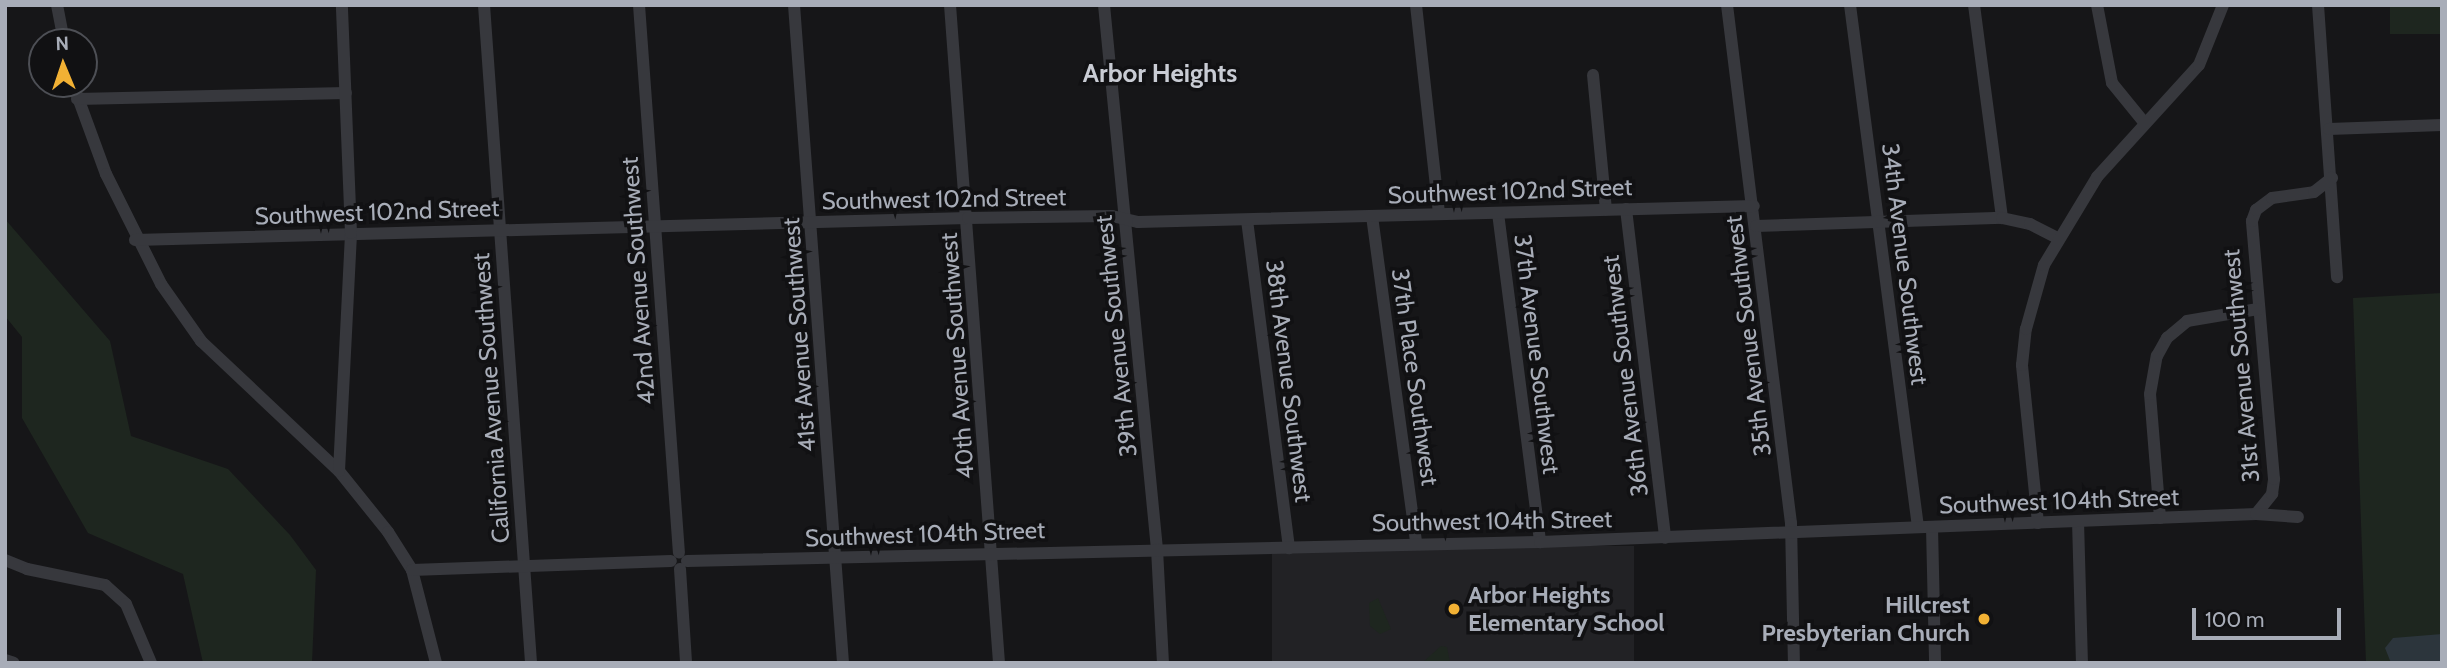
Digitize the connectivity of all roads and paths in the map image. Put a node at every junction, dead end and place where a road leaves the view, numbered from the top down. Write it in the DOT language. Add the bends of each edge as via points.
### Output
graph roads {
  1 [pos="57,5"];
  2 [pos="342,5"];
  3 [pos="484,5"];
  4 [pos="639,5"];
  5 [pos="794,5"];
  6 [pos="950,5"];
  7 [pos="1104,5"];
  8 [pos="1416,5"];
  9 [pos="1727,5"];
  10 [pos="1850,5"];
  11 [pos="1974,5"];
  12 [pos="2097,5"];
  13 [pos="2223,5"];
  14 [pos="2318,5"];
  15 [pos="61,28"];
  16 [pos="1593,75"];
  17 [pos="346,93"];
  18 [pos="77,99"];
  19 [pos="2143,121"];
  20 [pos="2442,125"];
  21 [pos="2329,129"];
  22 [pos="2332,178"];
  23 [pos="1754,206"];
  24 [pos="1606,209"];
  25 [pos="1626,209"];
  26 [pos="1498,213"];
  27 [pos="1439,214"];
  28 [pos="1372,216"];
  29 [pos="968,218"];
  30 [pos="2002,218"];
  31 [pos="1126,219"];
  32 [pos="1247,220"];
  33 [pos="813,222"];
  34 [pos="1878,223"];
  35 [pos="1756,226"];
  36 [pos="656,227"];
  37 [pos="500,230"];
  38 [pos="351,233"];
  39 [pos="2057,238"];
  40 [pos="135,240"];
  41 [pos="2337,277"];
  42 [pos="2258,309"];
  43 [pos="339,471"];
  44 [pos="2256,514"];
  45 [pos="2298,517"];
  46 [pos="2160,518"];
  47 [pos="2078,521"];
  48 [pos="2038,523"];
  49 [pos="1918,527"];
  50 [pos="1932,527"];
  51 [pos="1792,532"];
  52 [pos="1665,538"];
  53 [pos="1540,542"];
  54 [pos="1416,543"];
  55 [pos="1289,548"];
  56 [pos="1157,549"];
  57 [pos="992,553"];
  58 [pos="835,558"];
  59 [pos="5,559"];
  60 [pos="679,561"];
  61 [pos="524,565"];
  62 [pos="412,570"];
  63 [pos="5,660"];
  64 [pos="14,663"];
  65 [pos="151,663"];
  66 [pos="436,663"];
  67 [pos="531,663"];
  68 [pos="686,663"];
  69 [pos="843,663"];
  70 [pos="999,663"];
  71 [pos="1163,663"];
  72 [pos="1794,663"];
  73 [pos="1935,663"];
  74 [pos="2082,663"];
  1 -- 15 [label="street"];
  2 -- 17 [label="street"];
  3 -- 37 [label="street, California Avenue Southwest"];
  4 -- 36 [label="street, 42nd Avenue Southwest"];
  5 -- 33 [label="street, 41st Avenue Southwest"];
  6 -- 29 [label="street, 40th Avenue Southwest"];
  7 -- 31 [label="street, 39th Avenue Southwest"];
  8 -- 27 [label="street"];
  9 -- 23 [label="street, 35th Avenue Southwest"];
  10 -- 34 [label="street, 34th Avenue Southwest"];
  11 -- 30 [label="street"];
  12 -- 19 [label="street" via="2112,83"];
  13 -- 19 [label="street" via="2199,65"];
  14 -- 21 [label="street"];
  16 -- 24 [label="street"];
  17 -- 18 [label="street"];
  17 -- 38 [label="street"];
  18 -- 40 [label="street"];
  19 -- 39 [label="street" via="2097,177"];
  20 -- 21 [label="street"];
  21 -- 22 [label="street"];
  22 -- 41 [label="street"];
  22 -- 42 [label="street, 31st Avenue Southwest" via="2322,189 2272,198 2256,210 2252,231"];
  23 -- 25 [label="street, Southwest 102nd Street"];
  23 -- 35 [label="street, 35th Avenue Southwest"];
  24 -- 25 [label="street, Southwest 102nd Street"];
  24 -- 26 [label="street, Southwest 102nd Street"];
  25 -- 52 [label="street, 36th Avenue Southwest"];
  26 -- 27 [label="street, Southwest 102nd Street"];
  26 -- 53 [label="street, 37th Avenue Southwest"];
  27 -- 28 [label="street, Southwest 102nd Street"];
  28 -- 32 [label="street, Southwest 102nd Street"];
  28 -- 54 [label="street, 37th Place Southwest"];
  29 -- 31 [label="street, Southwest 102nd Street"];
  29 -- 33 [label="street, Southwest 102nd Street"];
  29 -- 57 [label="street, 40th Avenue Southwest"];
  30 -- 34 [label="street"];
  30 -- 39 [label="street" via="2030,224"];
  31 -- 32 [label="street, Southwest 102nd Street"];
  31 -- 56 [label="street, 39th Avenue Southwest"];
  32 -- 55 [label="street, 38th Avenue Southwest"];
  33 -- 36 [label="street, Southwest 102nd Street"];
  33 -- 58 [label="street, 41st Avenue Southwest"];
  34 -- 35 [label="street"];
  34 -- 49 [label="street, 34th Avenue Southwest"];
  35 -- 51 [label="street, 35th Avenue Southwest"];
  36 -- 37 [label="street, Southwest 102nd Street"];
  36 -- 60 [label="street, 42nd Avenue Southwest"];
  37 -- 38 [label="street, Southwest 102nd Street"];
  37 -- 61 [label="street, California Avenue Southwest"];
  38 -- 40 [label="street, Southwest 102nd Street"];
  38 -- 43 [label="street"];
  39 -- 48 [label="street" via="2034,294 2022,365"];
  40 -- 43 [label="street" via="201,341"];
  42 -- 44 [label="street, 31st Avenue Southwest" via="2274,479 2272,494"];
  42 -- 46 [label="street" via="2187,321 2167,338 2151,379"];
  43 -- 62 [label="street"];
  44 -- 45 [label="street, Southwest 104th Street"];
  44 -- 46 [label="street, Southwest 104th Street"];
  46 -- 47 [label="street, Southwest 104th Street"];
  47 -- 48 [label="street, Southwest 104th Street"];
  47 -- 74 [label="street"];
  48 -- 50 [label="street, Southwest 104th Street"];
  49 -- 50 [label="street, Southwest 104th Street"];
  49 -- 51 [label="street, Southwest 104th Street"];
  50 -- 73 [label="street"];
  51 -- 52 [label="street, Southwest 104th Street"];
  51 -- 72 [label="street, 35th Avenue Southwest"];
  52 -- 53 [label="street, Southwest 104th Street"];
  53 -- 54 [label="street, Southwest 104th Street"];
  54 -- 55 [label="street, Southwest 104th Street"];
  55 -- 56 [label="street, Southwest 104th Street"];
  56 -- 57 [label="street, Southwest 104th Street"];
  56 -- 71 [label="street, 39th Avenue Southwest"];
  57 -- 58 [label="street, Southwest 104th Street"];
  57 -- 70 [label="street, 40th Avenue Southwest"];
  58 -- 60 [label="street, Southwest 104th Street"];
  58 -- 69 [label="street, 41st Avenue Southwest"];
  59 -- 65 [label="street" via="105,585 126,604"];
  60 -- 61 [label="street, Southwest 104th Street"];
  60 -- 68 [label="street, 42nd Avenue Southwest"];
  61 -- 62 [label="street, Southwest 104th Street"];
  61 -- 67 [label="street, California Avenue Southwest"];
  62 -- 66 [label="street"];
  63 -- 64 [label="street"];
}
